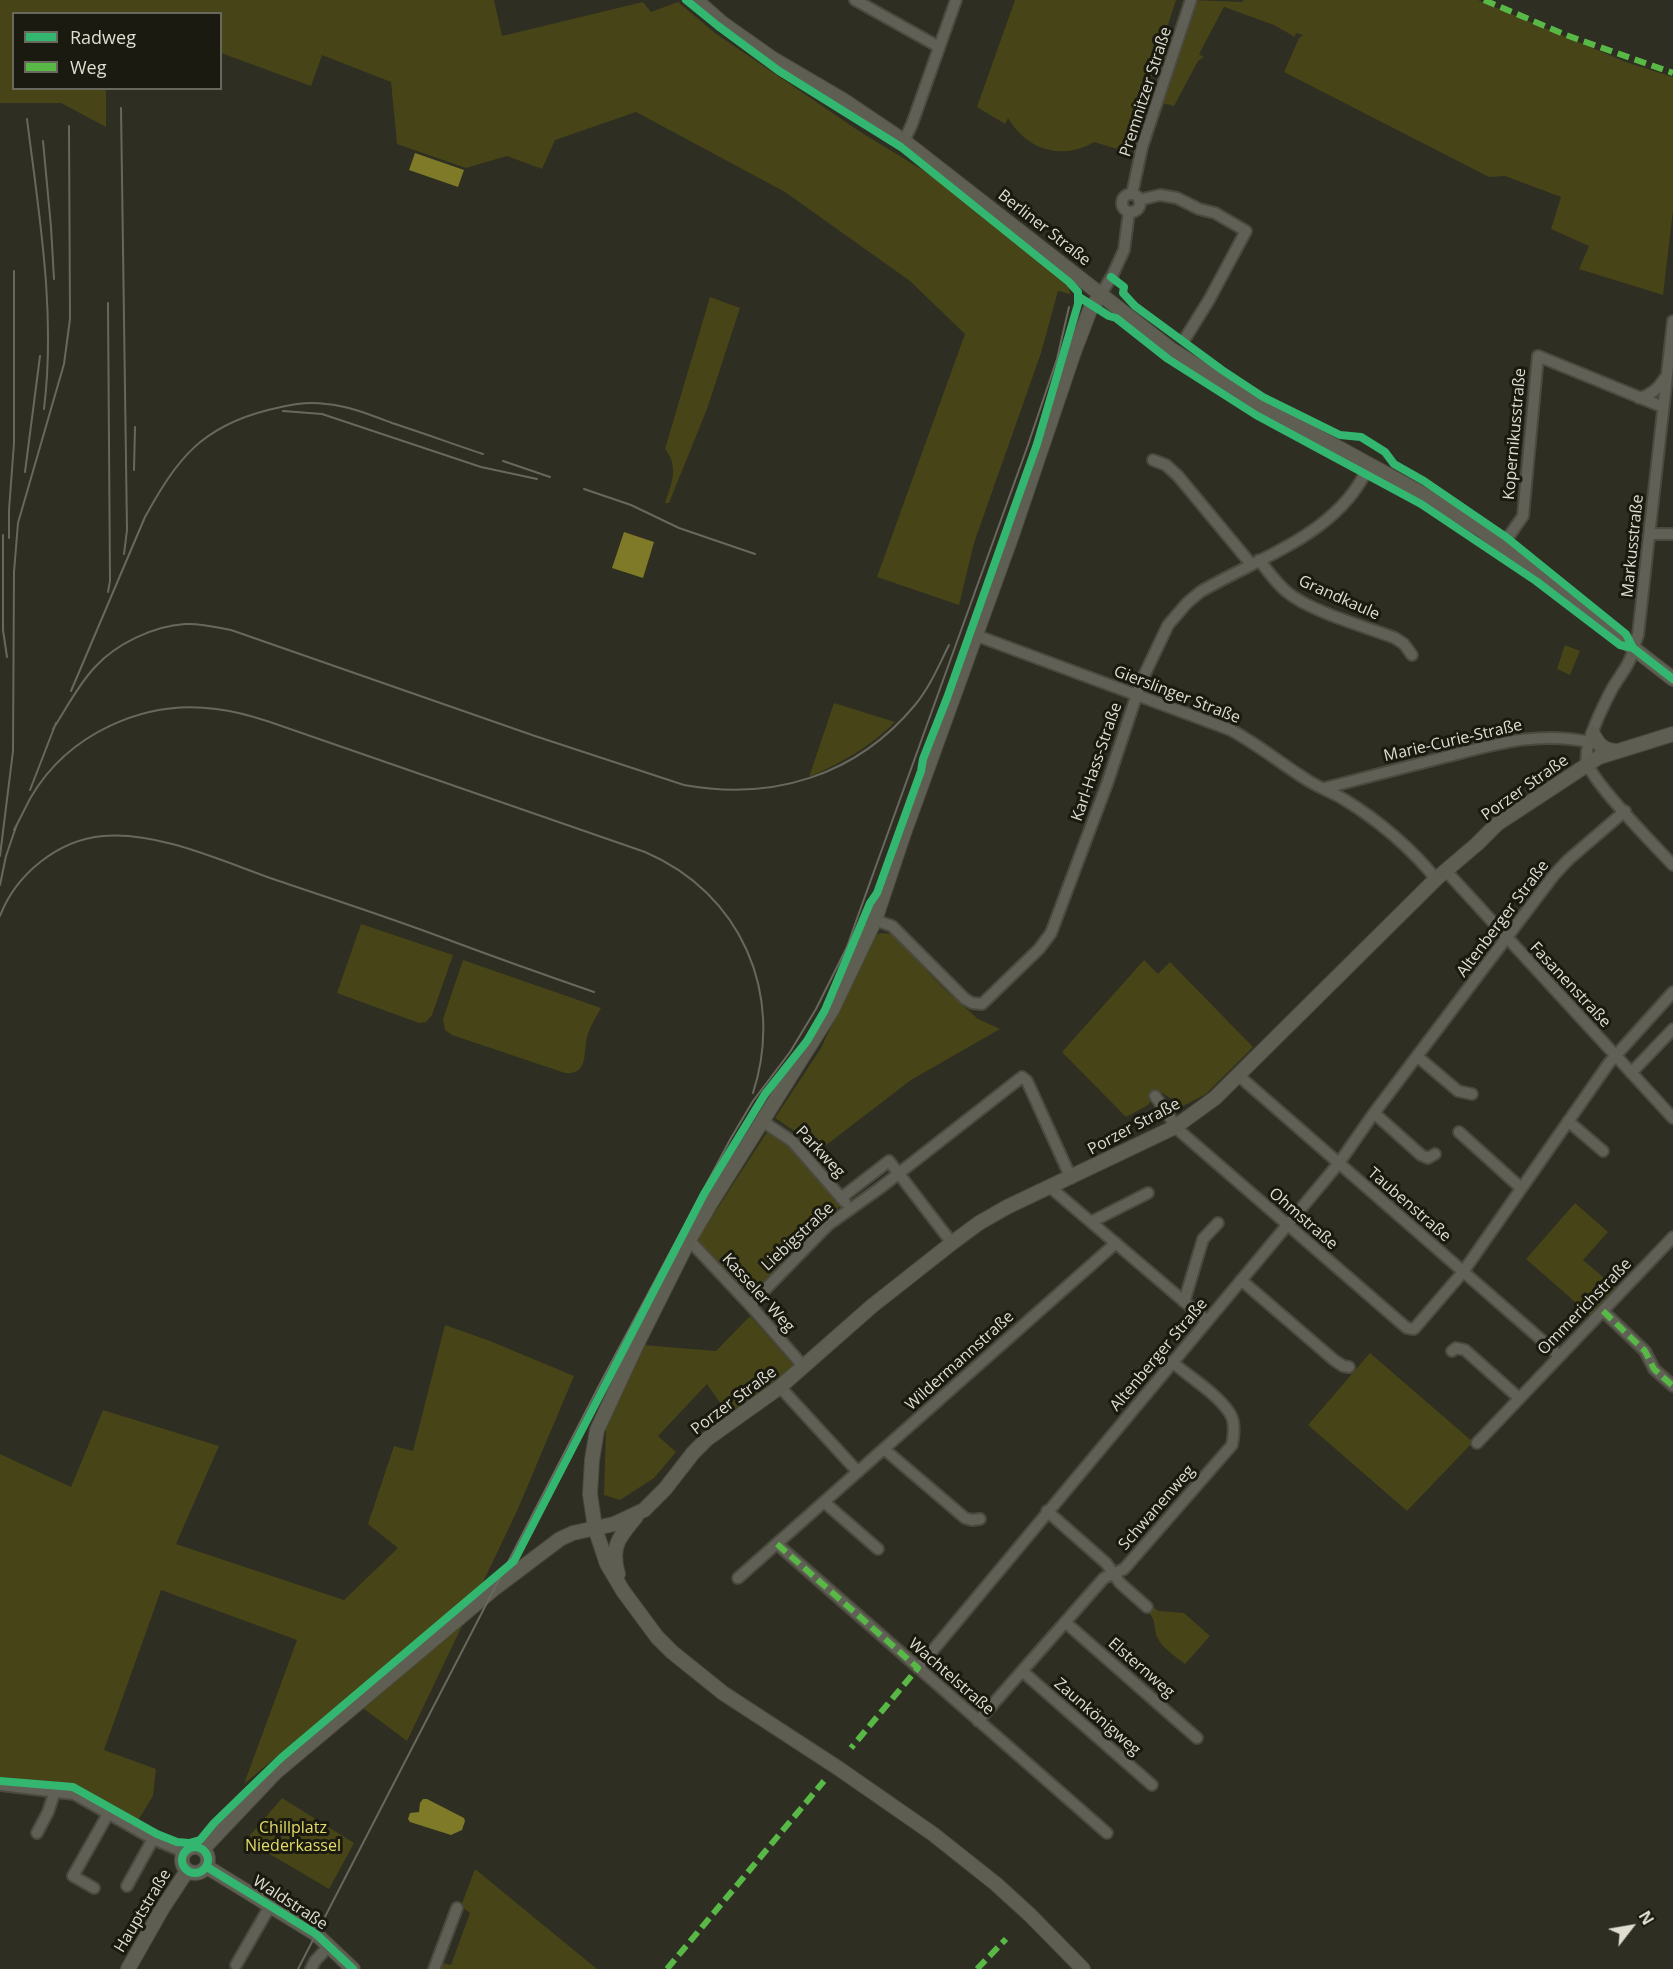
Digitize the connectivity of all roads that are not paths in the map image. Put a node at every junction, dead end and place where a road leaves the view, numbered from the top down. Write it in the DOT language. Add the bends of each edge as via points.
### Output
graph roads {
  1 [pos="696,0"];
  2 [pos="855,0"];
  3 [pos="956,0"];
  4 [pos="1191,0"];
  5 [pos="939,47"];
  6 [pos="904,141"];
  7 [pos="1136,197"];
  8 [pos="1129,212"];
  9 [pos="1101,294"];
  10 [pos="1673,321"];
  11 [pos="1186,337"];
  12 [pos="1667,375"];
  13 [pos="1639,398"];
  14 [pos="1663,407"];
  15 [pos="1153,460"];
  16 [pos="1369,465"];
  17 [pos="1650,534"];
  18 [pos="1673,534"];
  19 [pos="1502,546"];
  20 [pos="1255,562"];
  21 [pos="975,635"];
  22 [pos="1633,648"];
  23 [pos="1412,655"];
  24 [pos="1673,679"];
  25 [pos="1136,696"];
  26 [pos="1673,734"];
  27 [pos="1592,738"];
  28 [pos="1615,751"];
  29 [pos="1588,764"];
  30 [pos="1325,788"];
  31 [pos="1624,811"];
  32 [pos="1673,866"];
  33 [pos="1441,875"];
  34 [pos="875,920"];
  35 [pos="1508,939"];
  36 [pos="1673,992"];
  37 [pos="1673,1029"];
  38 [pos="1615,1056"];
  39 [pos="1418,1057"];
  40 [pos="1631,1073"];
  41 [pos="1239,1076"];
  42 [pos="1472,1094"];
  43 [pos="1155,1096"];
  44 [pos="1374,1113"];
  45 [pos="1673,1118"];
  46 [pos="762,1120"];
  47 [pos="1568,1121"];
  48 [pos="1175,1127"];
  49 [pos="1459,1132"];
  50 [pos="1603,1151"];
  51 [pos="1435,1154"];
  52 [pos="1339,1163"];
  53 [pos="899,1174"];
  54 [pos="1071,1178"];
  55 [pos="1051,1188"];
  56 [pos="1521,1188"];
  57 [pos="1148,1193"];
  58 [pos="841,1198"];
  59 [pos="851,1208"];
  60 [pos="1091,1222"];
  61 [pos="1218,1223"];
  62 [pos="1287,1225"];
  63 [pos="1673,1237"];
  64 [pos="689,1240"];
  65 [pos="952,1243"];
  66 [pos="1116,1243"];
  67 [pos="1463,1272"];
  68 [pos="1241,1280"];
  69 [pos="1184,1302"];
  70 [pos="750,1305"];
  71 [pos="1603,1311"];
  72 [pos="1207,1321"];
  73 [pos="1452,1351"];
  74 [pos="1560,1356"];
  75 [pos="1172,1362"];
  76 [pos="804,1367"];
  77 [pos="1349,1367"];
  78 [pos="1672,1385"];
  79 [pos="780,1387"];
  80 [pos="1519,1398"];
  81 [pos="1477,1443"];
  82 [pos="884,1449"];
  83 [pos="858,1472"];
  84 [pos="824,1502"];
  85 [pos="1047,1511"];
  86 [pos="638,1515"];
  87 [pos="980,1520"];
  88 [pos="595,1528"];
  89 [pos="777,1544"];
  90 [pos="878,1549"];
  91 [pos="1113,1574"];
  92 [pos="738,1578"];
  93 [pos="623,1591"];
  94 [pos="1147,1607"];
  95 [pos="1065,1622"];
  96 [pos="918,1668"];
  97 [pos="1022,1671"];
  98 [pos="978,1721"];
  99 [pos="1197,1738"];
  100 [pos="0,1785"];
  101 [pos="1152,1785"];
  102 [pos="56,1791"];
  103 [pos="108,1814"];
  104 [pos="37,1833"];
  105 [pos="1107,1833"];
  106 [pos="153,1839"];
  107 [pos="203,1849"];
  108 [pos="184,1852"];
  109 [pos="207,1867"];
  110 [pos="187,1871"];
  111 [pos="127,1886"];
  112 [pos="94,1888"];
  113 [pos="270,1906"];
  114 [pos="458,1908"];
  115 [pos="329,1946"];
  116 [pos="236,1965"];
  117 [pos="128,1969"];
  118 [pos="310,1969"];
  119 [pos="353,1969"];
  120 [pos="434,1969"];
  121 [pos="1083,1969"];
  1 -- 6 [label="street, Berliner Straße" via="772,59"];
  2 -- 5 [label="street"];
  3 -- 5 [label="street"];
  4 -- 7 [label="street, Premnitzer Straße" via="1142,147"];
  5 -- 6 [label="street"];
  6 -- 9 [label="street, Berliner Straße"];
  7 -- 8 [label="street, Premnitzer Straße" via="1138,208"];
  7 -- 8 [label="street, Premnitzer Straße" via="1125,195 1122,200 1122,206"];
  7 -- 11 [label="street" via="1177,198 1246,231"];
  8 -- 9 [label="street, Premnitzer Straße" via="1124,250"];
  9 -- 16 [label="street, Berliner Straße" via="1172,350 1214,377"];
  9 -- 21 [label="street" via="1090,310 1074,352"];
  10 -- 12 [label="street, Markusstraße"];
  12 -- 13 [label="street" via="1654,392"];
  12 -- 14 [label="street, Markusstraße"];
  13 -- 14 [label="street, Kopernikusstraße"];
  13 -- 19 [label="street, Kopernikusstraße" via="1538,356 1523,516"];
  14 -- 17 [label="street, Markusstraße"];
  15 -- 20 [label="street, Grandkaule" via="1178,476"];
  16 -- 19 [label="street, Berliner Straße" via="1449,509"];
  16 -- 20 [label="street, Karl-Hass-Straße" via="1328,519"];
  17 -- 18 [label="street"];
  17 -- 22 [label="street, Markusstraße" via="1638,635"];
  19 -- 22 [label="street, Berliner Straße"];
  20 -- 23 [label="street, Grandkaule" via="1293,596 1395,638"];
  20 -- 25 [label="street, Karl-Hass-Straße" via="1200,592 1177,613 1167,625"];
  21 -- 25 [label="street, Gierslinger Straße"];
  21 -- 34 [label="street"];
  22 -- 24 [label="street, Berliner Straße"];
  22 -- 27 [label="street, Markusstraße"];
  25 -- 30 [label="street, Gierslinger Straße" via="1230,729"];
  25 -- 34 [label="street, Karl-Hass-Straße" via="1051,933 982,1004 964,999 892,926"];
  26 -- 28 [label="street, Porzer Straße"];
  27 -- 28 [label="street"];
  27 -- 29 [label="street, Markusstraße"];
  27 -- 30 [label="street, Marie-Curie-Straße" via="1533,737 1492,744"];
  28 -- 29 [label="street, Porzer Straße"];
  29 -- 31 [label="street"];
  29 -- 33 [label="street, Porzer Straße" via="1497,824"];
  30 -- 33 [label="street, Gierslinger Straße" via="1375,821"];
  31 -- 32 [label="street"];
  31 -- 35 [label="street, Altenberger Straße" via="1554,875"];
  33 -- 35 [label="street, Fasanenstraße"];
  33 -- 41 [label="street, Porzer Straße"];
  34 -- 46 [label="street" via="832,1010"];
  35 -- 38 [label="street, Fasanenstraße"];
  35 -- 39 [label="street, Altenberger Straße"];
  36 -- 38 [label="street"];
  37 -- 40 [label="street"];
  38 -- 40 [label="street, Fasanenstraße"];
  38 -- 47 [label="street"];
  39 -- 42 [label="street" via="1458,1091"];
  39 -- 44 [label="street, Altenberger Straße"];
  40 -- 45 [label="street, Fasanenstraße"];
  41 -- 48 [label="street, Porzer Straße"];
  41 -- 52 [label="street, Taubenstraße"];
  43 -- 48 [label="street, Ohmstraße"];
  44 -- 51 [label="street" via="1421,1155 1428,1158"];
  44 -- 52 [label="street, Altenberger Straße"];
  46 -- 58 [label="street, Parkweg" via="792,1141"];
  46 -- 64 [label="street"];
  47 -- 50 [label="street"];
  47 -- 56 [label="street"];
  48 -- 54 [label="street, Porzer Straße"];
  48 -- 62 [label="street, Ohmstraße"];
  49 -- 56 [label="street"];
  52 -- 62 [label="street, Altenberger Straße"];
  52 -- 67 [label="street, Taubenstraße"];
  53 -- 54 [label="street, Liebigstraße" via="1022,1077"];
  53 -- 58 [label="street, Liebigstraße" via="889,1161"];
  53 -- 59 [label="street, Liebigstraße"];
  53 -- 65 [label="street"];
  54 -- 55 [label="street, Porzer Straße"];
  55 -- 60 [label="street"];
  55 -- 65 [label="street, Porzer Straße" via="1007,1207"];
  56 -- 67 [label="street"];
  57 -- 60 [label="street"];
  58 -- 59 [label="street, Parkweg"];
  59 -- 70 [label="street, Liebigstraße" via="815,1237"];
  60 -- 66 [label="street"];
  61 -- 69 [label="street" via="1203,1239"];
  62 -- 67 [label="street, Ohmstraße" via="1407,1328 1414,1329"];
  62 -- 68 [label="street, Altenberger Straße"];
  63 -- 71 [label="street, Ommerichstraße"];
  64 -- 70 [label="street, Kasseler Weg"];
  64 -- 88 [label="street" via="597,1430 590,1494"];
  65 -- 76 [label="street, Porzer Straße" via="872,1306"];
  66 -- 69 [label="street"];
  66 -- 82 [label="street, Wildermannstraße"];
  67 -- 74 [label="street, Taubenstraße"];
  68 -- 72 [label="street, Altenberger Straße"];
  68 -- 77 [label="street" via="1334,1360"];
  69 -- 72 [label="street"];
  70 -- 76 [label="street, Kasseler Weg"];
  71 -- 74 [label="street, Ommerichstraße"];
  71 -- 78 [label="street" via="1645,1351 1654,1369"];
  72 -- 75 [label="street, Altenberger Straße"];
  73 -- 80 [label="street" via="1465,1350"];
  74 -- 80 [label="street, Ommerichstraße"];
  75 -- 85 [label="street, Altenberger Straße"];
  75 -- 91 [label="street, Schwanenweg" via="1230,1413 1232,1445 1124,1569"];
  76 -- 79 [label="street, Porzer Straße"];
  79 -- 83 [label="street"];
  79 -- 86 [label="street, Porzer Straße" via="707,1439 665,1490"];
  80 -- 81 [label="street, Ommerichstraße"];
  82 -- 83 [label="street, Wildermannstraße"];
  82 -- 87 [label="street" via="965,1518"];
  83 -- 84 [label="street, Wildermannstraße"];
  84 -- 89 [label="street, Wildermannstraße"];
  84 -- 90 [label="street"];
  85 -- 91 [label="street" via="1106,1563"];
  85 -- 96 [label="street, Altenberger Straße"];
  86 -- 88 [label="street, Porzer Straße"];
  86 -- 93 [label="street" via="622,1533 614,1550"];
  88 -- 93 [label="street" via="607,1564"];
  88 -- 107 [label="street" via="560,1539 495,1588 275,1773"];
  89 -- 92 [label="street, Wildermannstraße"];
  89 -- 96 [label="street, Wachtelstraße"];
  91 -- 94 [label="street"];
  91 -- 95 [label="street, Schwanenweg" via="1104,1578"];
  93 -- 121 [label="street" via="672,1652 723,1693 941,1840 1030,1915"];
  95 -- 97 [label="street, Schwanenweg"];
  95 -- 99 [label="street, Elsternweg"];
  96 -- 98 [label="street, Wachtelstraße"];
  97 -- 98 [label="street, Schwanenweg"];
  97 -- 101 [label="street, Zaunkönigweg"];
  98 -- 105 [label="street, Wachtelstraße"];
  100 -- 102 [label="street"];
  102 -- 103 [label="street" via="74,1794"];
  102 -- 104 [label="street"];
  103 -- 106 [label="street"];
  103 -- 112 [label="street" via="73,1876"];
  106 -- 108 [label="street"];
  106 -- 111 [label="street"];
  107 -- 108 [label="street" via="193,1847"];
  107 -- 109 [label="street" via="209,1857"];
  108 -- 110 [label="street" via="182,1862"];
  109 -- 110 [label="street" via="200,1873"];
  109 -- 113 [label="street, Waldstraße"];
  110 -- 117 [label="street, Hauptstraße"];
  113 -- 115 [label="street, Waldstraße"];
  113 -- 116 [label="street"];
  114 -- 120 [label="street"];
  115 -- 118 [label="street"];
  115 -- 119 [label="street, Waldstraße"];
}
